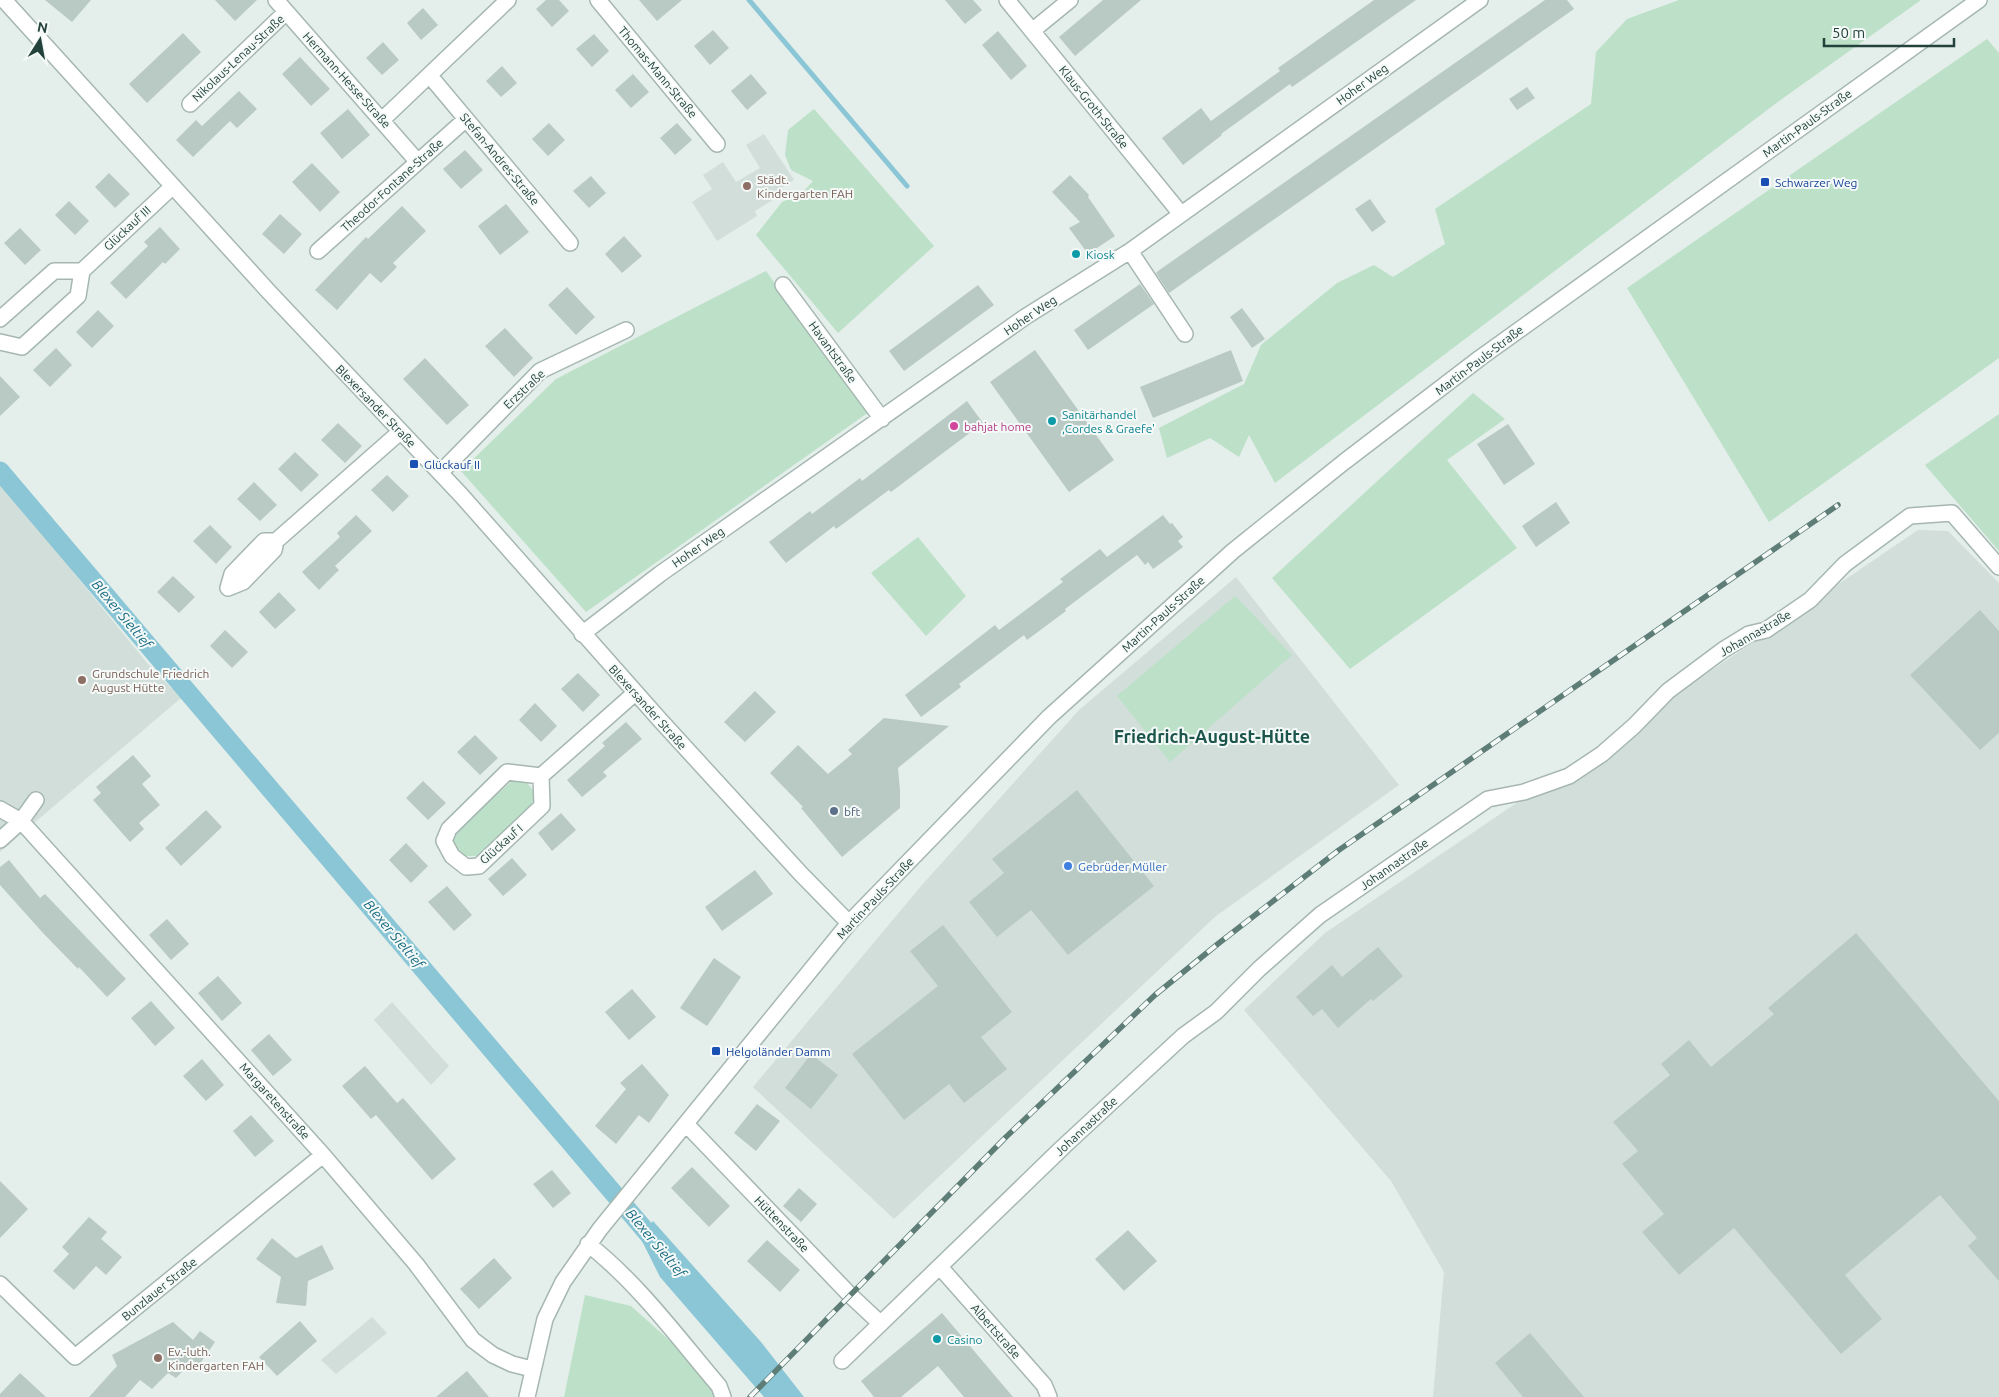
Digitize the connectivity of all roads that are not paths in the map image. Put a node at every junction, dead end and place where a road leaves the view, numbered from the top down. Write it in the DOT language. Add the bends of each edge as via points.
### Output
graph roads {
  1 [pos="276,0"];
  2 [pos="508,0"];
  3 [pos="598,0"];
  4 [pos="1008,0"];
  5 [pos="1070,0"];
  6 [pos="1480,0"];
  7 [pos="1979,0"];
  8 [pos="8,1"];
  9 [pos="286,12"];
  10 [pos="1032,31"];
  11 [pos="430,76"];
  12 [pos="190,104"];
  13 [pos="466,119"];
  14 [pos="382,120"];
  15 [pos="717,144"];
  16 [pos="417,161"];
  17 [pos="173,186"];
  18 [pos="1181,214"];
  19 [pos="570,243"];
  20 [pos="318,251"];
  21 [pos="1130,251"];
  22 [pos="82,271"];
  23 [pos="783,285"];
  24 [pos="0,319"];
  25 [pos="626,330"];
  26 [pos="1185,334"];
  27 [pos="0,342"];
  28 [pos="882,419"];
  29 [pos="400,432"];
  30 [pos="440,474"];
  31 [pos="276,541"];
  32 [pos="1999,567"];
  33 [pos="582,634"];
  34 [pos="636,693"];
  35 [pos="542,776"];
  36 [pos="36,800"];
  37 [pos="0,809"];
  38 [pos="21,822"];
  39 [pos="0,840"];
  40 [pos="849,923"];
  41 [pos="686,1124"];
  42 [pos="323,1155"];
  43 [pos="588,1244"];
  44 [pos="940,1267"];
  45 [pos="0,1284"];
  46 [pos="880,1323"];
  47 [pos="842,1361"];
  48 [pos="532,1369"];
  49 [pos="527,1397"];
  50 [pos="723,1397"];
  51 [pos="1049,1397"];
  1 -- 9 [label="street, Hermann-Hesse-Straße"];
  2 -- 11 [label="street"];
  3 -- 15 [label="street, Thomas-Mann-Straße"];
  4 -- 10 [label="street, Klaus-Groth-Straße"];
  5 -- 10 [label="street"];
  6 -- 18 [label="street, Hoher Weg"];
  7 -- 40 [label="street, Martin-Pauls-Straße" via="1480,358 1233,551 1049,717"];
  8 -- 17 [label="street, Blexersander Straße"];
  9 -- 12 [label="street, Nikolaus-Lenau-Straße"];
  9 -- 14 [label="street, Hermann-Hesse-Straße"];
  10 -- 18 [label="street, Klaus-Groth-Straße"];
  11 -- 13 [label="street, Stefan-Andres-Straße"];
  11 -- 14 [label="street"];
  13 -- 16 [label="street, Theodor-Fontane-Straße"];
  13 -- 19 [label="street, Stefan-Andres-Straße"];
  14 -- 16 [label="street, Hermann-Hesse-Straße"];
  16 -- 20 [label="street, Theodor-Fontane-Straße"];
  17 -- 22 [label="street, Glückauf III"];
  17 -- 29 [label="street, Blexersander Straße"];
  18 -- 21 [label="street, Hoher Weg"];
  21 -- 26 [label="street"];
  21 -- 28 [label="street, Hoher Weg" via="1025,317"];
  22 -- 24 [label="street" via="54,271"];
  22 -- 27 [label="street" via="78,296 22,346"];
  23 -- 28 [label="street, Havantstraße"];
  25 -- 30 [label="street, Erzstraße" via="540,371"];
  28 -- 33 [label="street, Hoher Weg" via="660,574"];
  29 -- 30 [label="street, Blexersander Straße"];
  29 -- 31 [label="street"];
  30 -- 33 [label="street, Blexersander Straße"];
  32 -- 44 [label="street, Johannastraße" via="1952,513 1910,516 1845,564 1810,600 1766,630 1749,634 1723,650 1668,691 1602,754 1569,776 1524,792 1488,799 1320,916 1070,1140"];
  33 -- 34 [label="street, Blexersander Straße"];
  34 -- 35 [label="street"];
  34 -- 40 [label="street, Blexersander Straße"];
  35 -- 35 [label="street, Glückauf I" via="507,772 448,829 444,841 452,856 466,866 478,866 542,806"];
  36 -- 38 [label="street"];
  37 -- 38 [label="street, Margaretenstraße"];
  38 -- 39 [label="street"];
  38 -- 42 [label="street, Margaretenstraße"];
  40 -- 41 [label="street, Martin-Pauls-Straße"];
  41 -- 43 [label="street, Martin-Pauls-Straße"];
  41 -- 46 [label="street, Hüttenstraße"];
  42 -- 45 [label="street, Bunzlauer Straße" via="75,1357"];
  42 -- 48 [label="street, Margaretenstraße" via="416,1264 473,1340 512,1364"];
  43 -- 48 [label="street, Martin-Pauls-Straße" via="563,1282 545,1319"];
  43 -- 50 [label="street" via="608,1260 658,1314 719,1386"];
  44 -- 46 [label="street, Johannastraße"];
  44 -- 51 [label="street, Albertstraße" via="1044,1385"];
  46 -- 47 [label="street, Johannastraße"];
  48 -- 49 [label="street, Martin-Pauls-Straße"];
}
